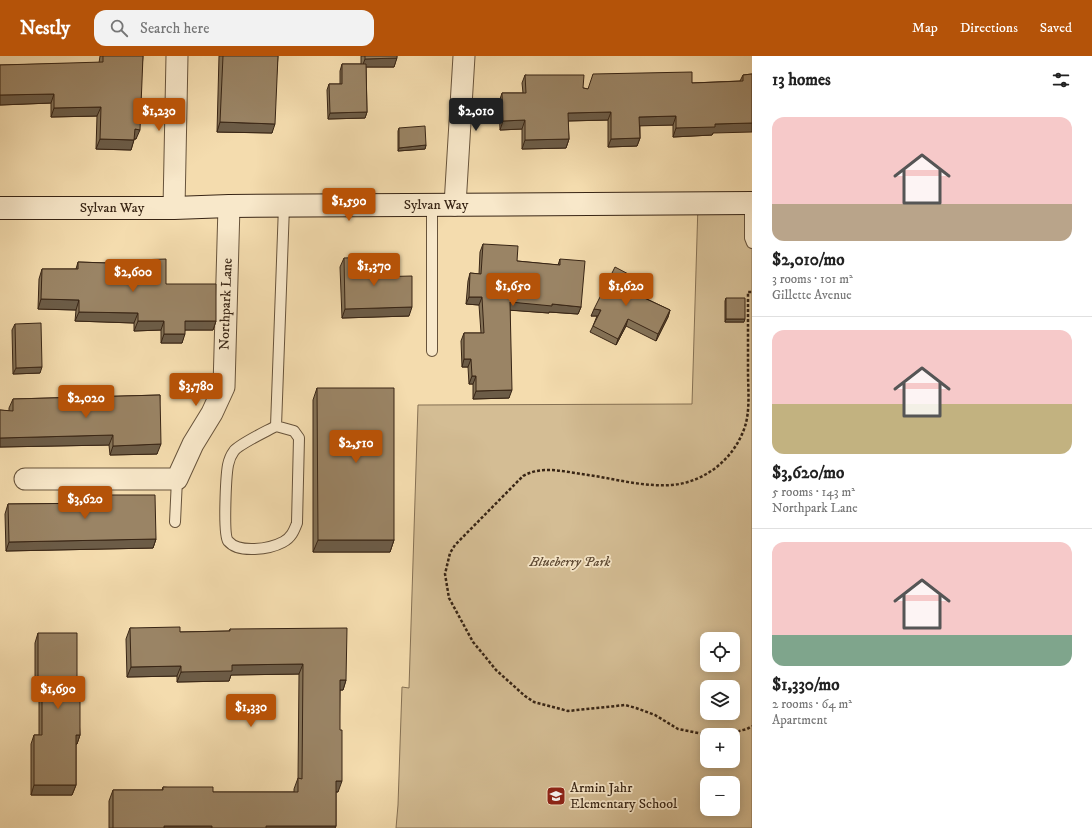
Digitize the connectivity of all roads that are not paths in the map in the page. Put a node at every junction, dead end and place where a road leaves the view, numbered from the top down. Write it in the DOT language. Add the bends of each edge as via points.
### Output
graph roads {
  1 [pos="177,56"];
  2 [pos="464,56"];
  3 [pos="751,203"];
  4 [pos="432,205"];
  5 [pos="455,205"];
  6 [pos="229,206"];
  7 [pos="284,206"];
  8 [pos="0,208"];
  9 [pos="174,208"];
  10 [pos="752,243"];
  11 [pos="432,351"];
  12 [pos="276,426"];
  13 [pos="25,479"];
  14 [pos="177,479"];
  15 [pos="175,522"];
  1 -- 9 [label="street"];
  2 -- 5 [label="street"];
  3 -- 5 [label="main road, Sylvan Way"];
  3 -- 10 [label="lane"];
  4 -- 5 [label="main road, Sylvan Way"];
  4 -- 7 [label="main road, Sylvan Way"];
  4 -- 11 [label="lane"];
  6 -- 7 [label="main road, Sylvan Way"];
  6 -- 9 [label="main road, Sylvan Way"];
  6 -- 14 [label="street, Northpark Lane" via="224,387"];
  7 -- 12 [label="lane"];
  8 -- 9 [label="main road, Sylvan Way"];
  12 -- 12 [label="lane" via="235,449 230,457 226,482 225,531 228,540 237,548 272,547 284,542 296,528 299,438 294,431"];
  13 -- 14 [label="street"];
  14 -- 15 [label="lane"];
}
